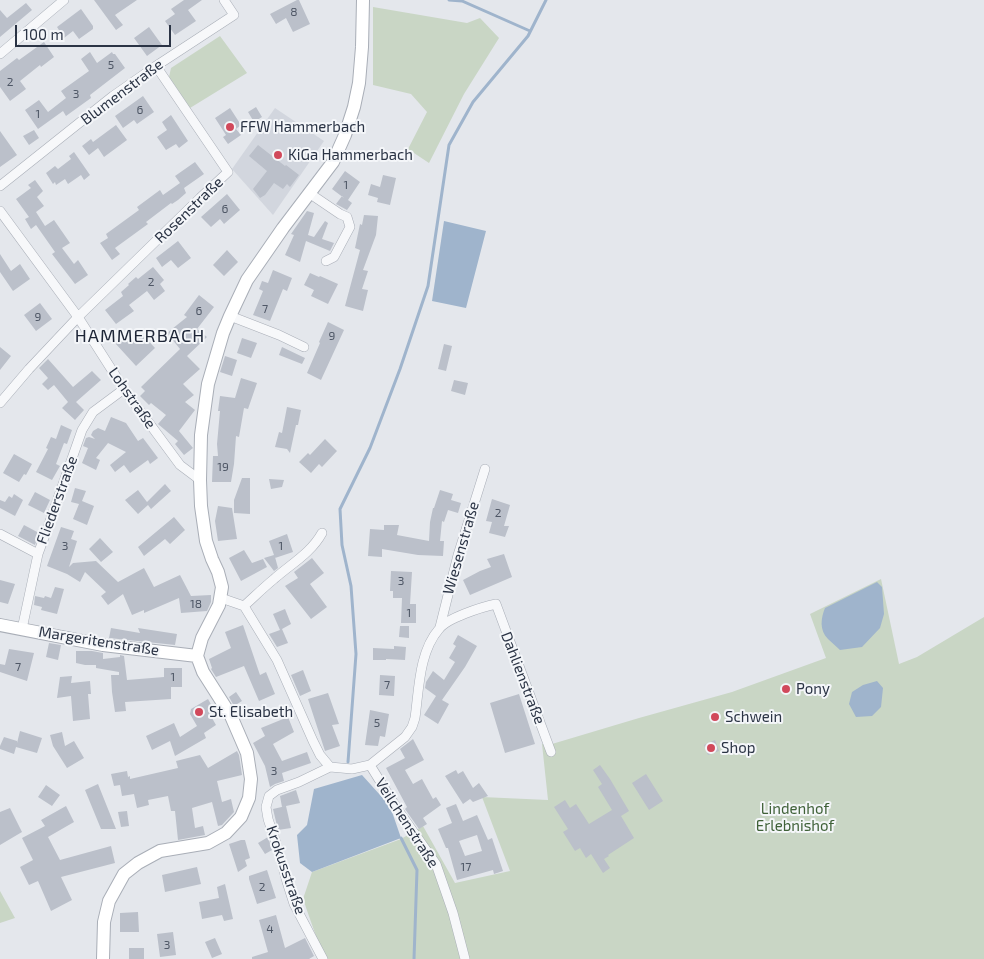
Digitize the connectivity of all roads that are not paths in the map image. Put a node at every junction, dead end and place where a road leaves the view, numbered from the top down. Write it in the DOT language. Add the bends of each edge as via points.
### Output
graph roads {
  1 [pos="64,0"];
  2 [pos="224,0"];
  3 [pos="363,0"];
  4 [pos="0,54"];
  5 [pos="156,66"];
  6 [pos="0,186"];
  7 [pos="309,193"];
  8 [pos="0,211"];
  9 [pos="326,261"];
  10 [pos="230,316"];
  11 [pos="78,317"];
  12 [pos="304,347"];
  13 [pos="124,389"];
  14 [pos="2,397"];
  15 [pos="485,470"];
  16 [pos="200,480"];
  17 [pos="322,533"];
  18 [pos="0,534"];
  19 [pos="38,554"];
  20 [pos="221,598"];
  21 [pos="244,606"];
  22 [pos="0,625"];
  23 [pos="440,627"];
  24 [pos="22,628"];
  25 [pos="197,656"];
  26 [pos="551,752"];
  27 [pos="370,764"];
  28 [pos="330,767"];
  29 [pos="104,959"];
  30 [pos="323,959"];
  31 [pos="466,959"];
  1 -- 4 [label="street"];
  2 -- 5 [label="street, Blumenstraße" via="234,15"];
  3 -- 7 [label="main road" via="359,83 350,121 333,162"];
  5 -- 6 [label="street, Blumenstraße"];
  5 -- 11 [label="street, Rosenstraße" via="228,172"];
  7 -- 9 [label="street" via="347,217 350,227 334,257"];
  7 -- 10 [label="main road" via="249,276"];
  8 -- 11 [label="street, Lohstraße"];
  10 -- 12 [label="street"];
  10 -- 16 [label="main road" via="208,384 201,436"];
  11 -- 13 [label="street, Lohstraße"];
  11 -- 14 [label="street"];
  13 -- 16 [label="street, Lohstraße" via="180,465"];
  13 -- 19 [label="street, Fliederstraße" via="93,412 82,430"];
  15 -- 23 [label="street, Wiesenstraße" via="458,554"];
  16 -- 20 [label="main road" via="205,539 218,572"];
  17 -- 21 [label="street" via="317,543"];
  18 -- 19 [label="street"];
  19 -- 24 [label="street, Fliederstraße"];
  20 -- 21 [label="street"];
  20 -- 25 [label="main road"];
  21 -- 28 [label="street" via="277,660 312,741"];
  22 -- 24 [label="main road, Margeritenstraße"];
  23 -- 26 [label="street, Dahlienstraße" via="496,604"];
  23 -- 27 [label="street, Wiesenstraße" via="424,655 412,727 405,737"];
  24 -- 25 [label="main road, Margeritenstraße" via="103,645"];
  25 -- 29 [label="main road" via="247,752 251,779 249,798 241,817 226,833 208,843 160,852 124,874 109,901 104,922"];
  27 -- 28 [label="street" via="352,769"];
  27 -- 31 [label="street, Veilchenstraße" via="436,864"];
  28 -- 30 [label="street, Krokusstraße" via="276,790 269,796 266,807 294,904"];
}
